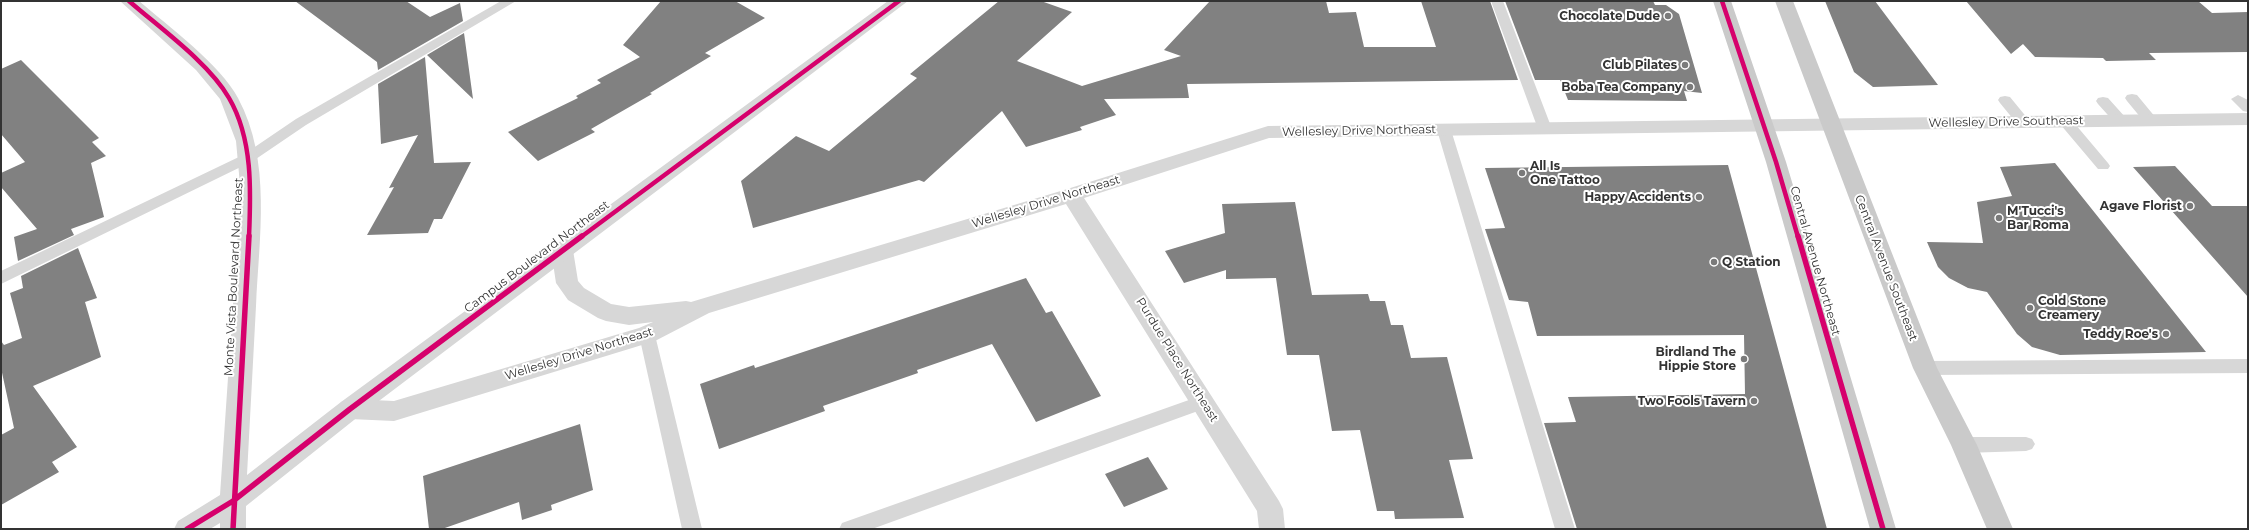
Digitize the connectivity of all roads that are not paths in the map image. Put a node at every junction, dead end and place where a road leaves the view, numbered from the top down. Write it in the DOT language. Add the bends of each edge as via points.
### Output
graph roads {
  1 [pos="129,1"];
  2 [pos="510,1"];
  3 [pos="898,1"];
  4 [pos="1497,1"];
  5 [pos="1722,1"];
  6 [pos="1784,1"];
  7 [pos="2132,98"];
  8 [pos="2005,100"];
  9 [pos="2103,100"];
  10 [pos="2248,120"];
  11 [pos="2065,121"];
  12 [pos="2122,121"];
  13 [pos="2152,121"];
  14 [pos="2023,122"];
  15 [pos="1830,124"];
  16 [pos="1764,126"];
  17 [pos="1545,129"];
  18 [pos="1444,130"];
  19 [pos="248,158"];
  20 [pos="2104,166"];
  21 [pos="1071,195"];
  22 [pos="562,250"];
  23 [pos="1,278"];
  24 [pos="701,307"];
  25 [pos="646,335"];
  26 [pos="2248,366"];
  27 [pos="1925,368"];
  28 [pos="1203,402"];
  29 [pos="350,409"];
  30 [pos="2026,444"];
  31 [pos="1964,445"];
  32 [pos="233,501"];
  33 [pos="187,529"];
  34 [pos="233,529"];
  35 [pos="692,529"];
  36 [pos="849,529"];
  37 [pos="1272,529"];
  38 [pos="1565,529"];
  39 [pos="1883,529"];
  40 [pos="2000,529"];
  1 -- 19 [label="street, Monte Vista Boulevard Northeast" via="203,66 229,98 246,141"];
  2 -- 19 [label="lane" via="302,122"];
  3 -- 22 [label="street, Campus Boulevard Northeast"];
  4 -- 17 [label="lane"];
  5 -- 16 [label="main road, Central Avenue Northeast"];
  6 -- 15 [label="main road, Central Avenue Southeast"];
  7 -- 13 [label="lane"];
  8 -- 14 [label="lane"];
  9 -- 12 [label="lane"];
  10 -- 13 [label="street, Wellesley Drive Southeast"];
  11 -- 12 [label="street, Wellesley Drive Southeast"];
  11 -- 14 [label="street, Wellesley Drive Southeast"];
  11 -- 20 [label="lane"];
  12 -- 13 [label="street, Wellesley Drive Southeast"];
  14 -- 15 [label="street, Wellesley Drive Southeast"];
  15 -- 16 [label="street, Wellesley Drive Southeast"];
  15 -- 27 [label="main road, Central Avenue Southeast"];
  16 -- 17 [label="street, Wellesley Drive Northeast"];
  16 -- 39 [label="main road, Central Avenue Northeast"];
  17 -- 18 [label="street, Wellesley Drive Northeast"];
  18 -- 21 [label="street, Wellesley Drive Northeast" via="1268,132"];
  18 -- 38 [label="lane"];
  19 -- 23 [label="lane"];
  19 -- 32 [label="street, Monte Vista Boulevard Northeast" via="249,231"];
  21 -- 24 [label="street, Wellesley Drive Northeast"];
  21 -- 28 [label="street, Purdue Place Northeast"];
  22 -- 24 [label="street" via="567,283 576,294 606,312 629,316"];
  22 -- 29 [label="street, Campus Boulevard Northeast"];
  24 -- 25 [label="street, Wellesley Drive Northeast"];
  25 -- 29 [label="street, Wellesley Drive Northeast" via="394,411"];
  25 -- 35 [label="lane"];
  26 -- 27 [label="lane"];
  27 -- 31 [label="main road, Central Avenue Southeast"];
  28 -- 36 [label="lane"];
  28 -- 37 [label="street, Purdue Place Northeast" via="1270,508"];
  29 -- 32 [label="street, Campus Boulevard Northeast"];
  30 -- 31 [label="lane"];
  31 -- 40 [label="main road, Central Avenue Southeast"];
  32 -- 33 [label="street, Campus Boulevard Northeast"];
  32 -- 34 [label="street, Monte Vista Boulevard Northeast"];
}
